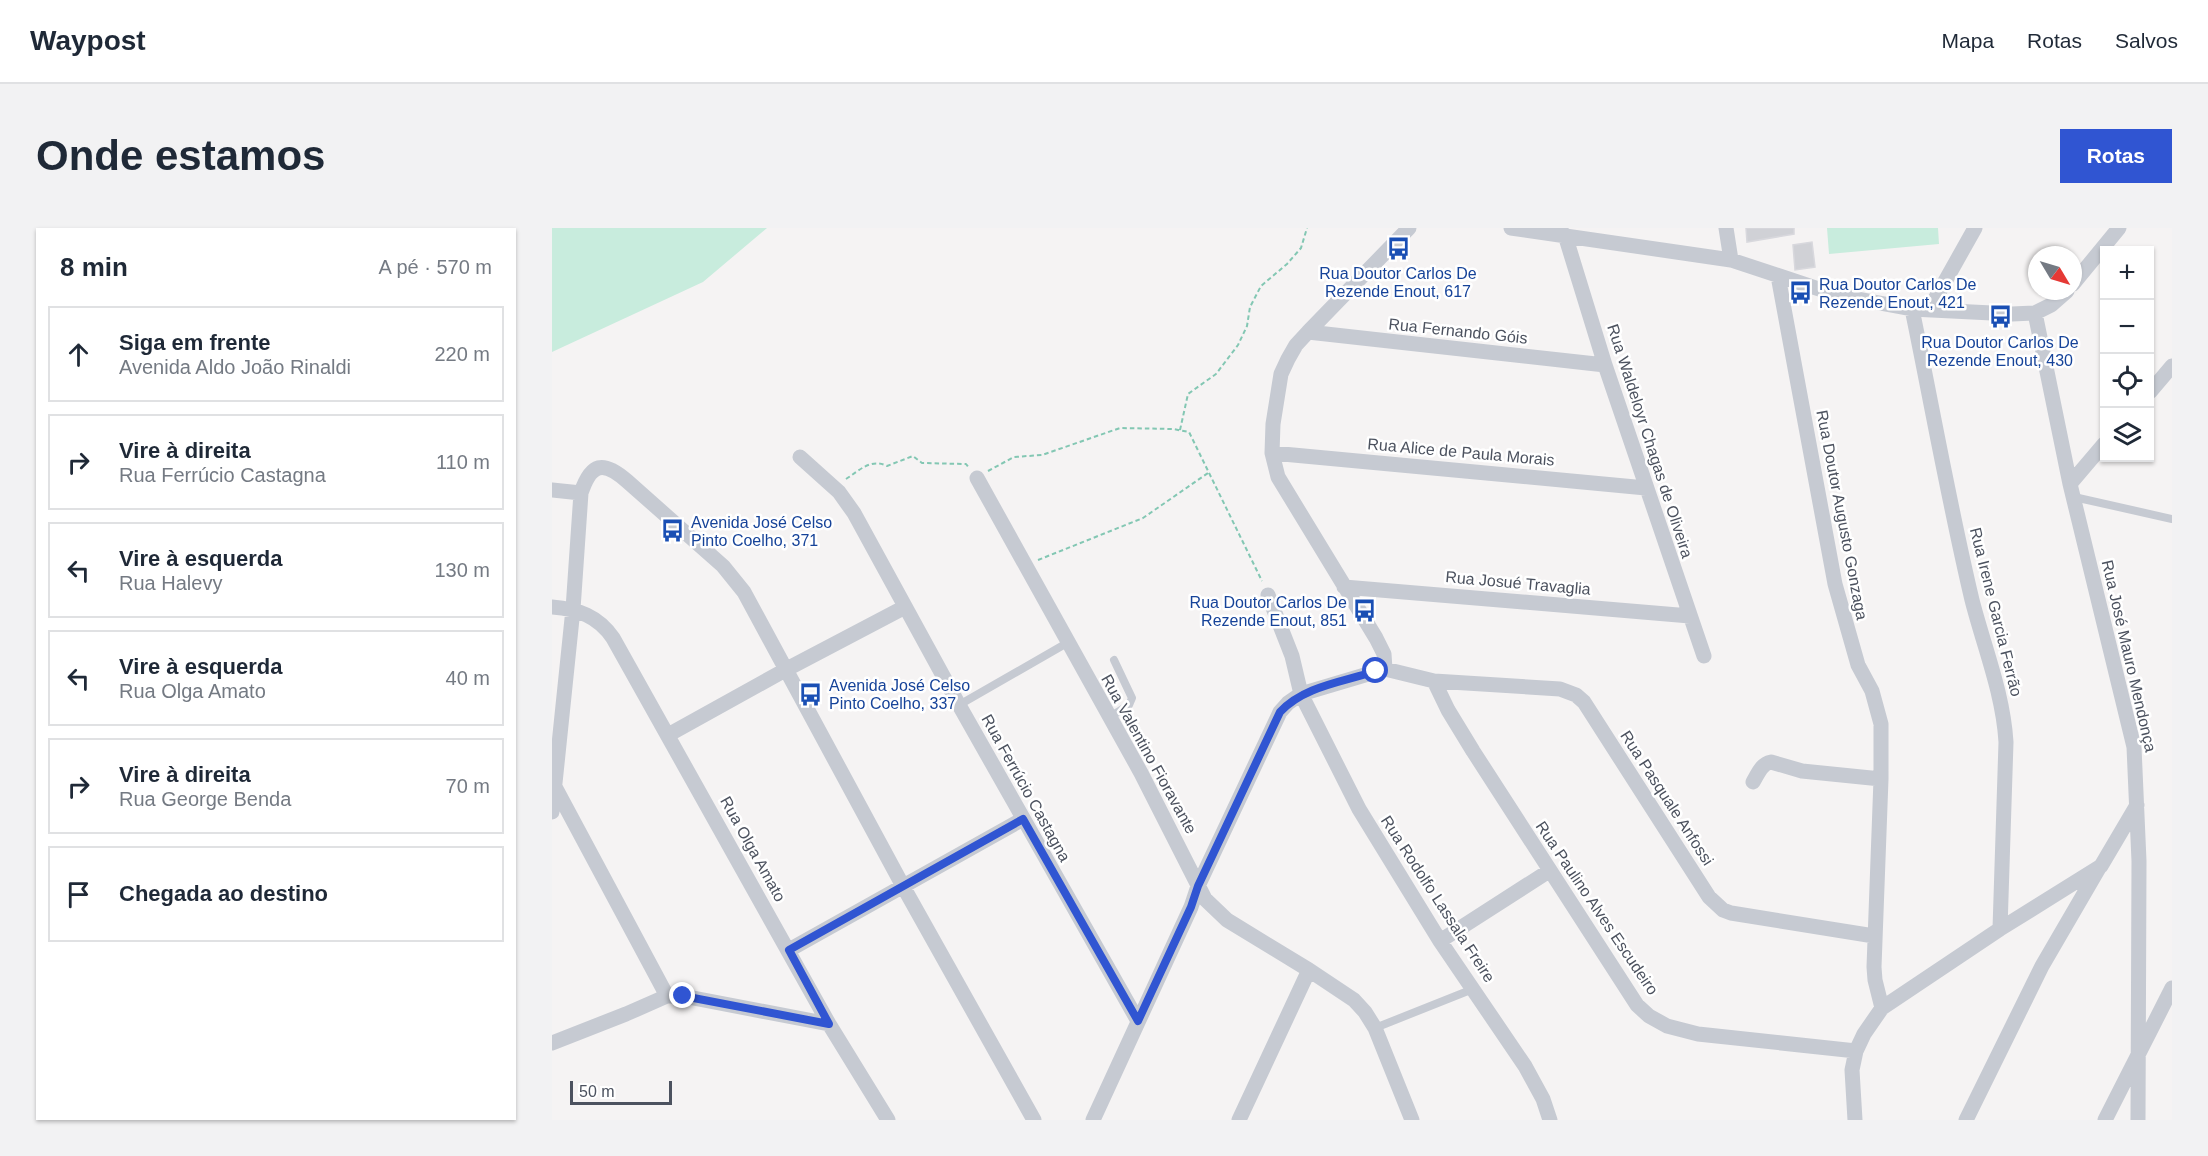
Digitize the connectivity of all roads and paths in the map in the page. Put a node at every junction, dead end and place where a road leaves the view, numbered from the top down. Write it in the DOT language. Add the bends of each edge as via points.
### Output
graph roads {
  1 [pos="1307,228"];
  2 [pos="1408,228"];
  3 [pos="1511,228"];
  4 [pos="1726,228"];
  5 [pos="1975,228"];
  6 [pos="2119,228"];
  7 [pos="1565,235"];
  8 [pos="1731,260"];
  9 [pos="2082,273"];
  10 [pos="1778,276"];
  11 [pos="2057,300"];
  12 [pos="1912,309"];
  13 [pos="1929,310"];
  14 [pos="2035,313"];
  15 [pos="1308,332"];
  16 [pos="1605,365"];
  17 [pos="2172,366"];
  18 [pos="2154,387"];
  19 [pos="1180,430"];
  20 [pos="2100,450"];
  21 [pos="1272,453"];
  22 [pos="800,457"];
  23 [pos="1209,473"];
  24 [pos="977,478"];
  25 [pos="834,487"];
  26 [pos="1646,488"];
  27 [pos="552,490"];
  28 [pos="2072,490"];
  29 [pos="581,493"];
  30 [pos="2172,519"];
  31 [pos="1024,566"];
  32 [pos="1344,587"];
  33 [pos="1268,595"];
  34 [pos="552,607"];
  35 [pos="905,607"];
  36 [pos="573,609"];
  37 [pos="1690,616"];
  38 [pos="1067,643"];
  39 [pos="1704,657"];
  40 [pos="1114,660"];
  41 [pos="787,669"];
  42 [pos="1385,669"];
  43 [pos="1434,681"];
  44 [pos="1302,694"];
  45 [pos="959,705"];
  46 [pos="1109,718"];
  47 [pos="556,732"];
  48 [pos="668,735"];
  49 [pos="1881,779"];
  50 [pos="1753,782"];
  51 [pos="554,785"];
  52 [pos="2137,805"];
  53 [pos="552,812"];
  54 [pos="1023,819"];
  55 [pos="2101,866"];
  56 [pos="1549,871"];
  57 [pos="1198,886"];
  58 [pos="904,888"];
  59 [pos="2000,929"];
  60 [pos="1874,936"];
  61 [pos="1440,941"];
  62 [pos="789,950"];
  63 [pos="1309,970"];
  64 [pos="2172,988"];
  65 [pos="1473,989"];
  66 [pos="667,996"];
  67 [pos="1882,1008"];
  68 [pos="1138,1021"];
  69 [pos="829,1024"];
  70 [pos="1376,1028"];
  71 [pos="552,1043"];
  72 [pos="1856,1051"];
  73 [pos="2138,1057"];
  74 [pos="888,1120"];
  75 [pos="1034,1120"];
  76 [pos="1093,1120"];
  77 [pos="1239,1120"];
  78 [pos="1412,1120"];
  79 [pos="1550,1120"];
  80 [pos="1856,1120"];
  81 [pos="1966,1120"];
  82 [pos="2105,1120"];
  83 [pos="2138,1120"];
  1 -- 19 [label="path" via="1301,248 1261,286 1238,345 1216,374 1188,394"];
  2 -- 15 [label="street"];
  3 -- 7 [label="street"];
  4 -- 8 [label="street"];
  5 -- 13 [label="street"];
  6 -- 9 [label="street"];
  7 -- 8 [label="street"];
  7 -- 16 [label="street, Rua Waldeloyr Chagas de Oliveira"];
  8 -- 10 [label="street"];
  10 -- 12 [label="street" via="1858,299"];
  10 -- 49 [label="street, Rua Doutor Augusto Gonzaga" via="1835,584 1858,665 1872,691 1881,724"];
  11 -- 14 [label="street"];
  12 -- 13 [label="street"];
  12 -- 59 [label="street, Rua Irene Garcia Ferrão" via="1961,550 2004,717"];
  13 -- 14 [label="street"];
  14 -- 28 [label="street, Rua José Mauro Mendonça"];
  15 -- 16 [label="street, Rua Fernando Góis"];
  15 -- 21 [label="street" via="1296,345 1281,374"];
  16 -- 26 [label="street, Rua Waldeloyr Chagas de Oliveira"];
  17 -- 18 [label="street"];
  19 -- 23 [label="path" via="1189,432"];
  19 -- 24 [label="path" via="1120,428 1042,454 1014,457"];
  20 -- 28 [label="street"];
  21 -- 26 [label="street, Rua Alice de Paula Morais"];
  21 -- 32 [label="street" via="1278,477"];
  22 -- 25 [label="street, Rua Ferrúcio Castagna"];
  23 -- 31 [label="path" via="1143,518"];
  23 -- 33 [label="path"];
  24 -- 25 [label="path" via="966,464 922,463 913,456 887,466 880,462 869,464"];
  24 -- 31 [label="street, Rua Valentino Fioravante"];
  25 -- 35 [label="street, Rua Ferrúcio Castagna" via="854,513"];
  26 -- 37 [label="street, Rua Waldeloyr Chagas de Oliveira"];
  27 -- 29 [label="street"];
  28 -- 30 [label="lane"];
  28 -- 52 [label="street, Rua José Mauro Mendonça" via="2134,747"];
  29 -- 36 [label="street"];
  29 -- 41 [label="street" via="593,469 602,467 618,473 734,577"];
  31 -- 38 [label="street, Rua Valentino Fioravante"];
  32 -- 37 [label="street, Rua Josué Travaglia"];
  32 -- 42 [label="street" via="1382,649"];
  33 -- 44 [label="street, Rua Rodolfo Lassala Freire"];
  34 -- 36 [label="street"];
  35 -- 41 [label="street"];
  35 -- 45 [label="street, Rua Ferrúcio Castagna"];
  36 -- 47 [label="street"];
  36 -- 48 [label="street, Rua Olga Amato" via="592,616 607,629"];
  37 -- 39 [label="street, Rua Waldeloyr Chagas de Oliveira"];
  38 -- 45 [label="lane"];
  38 -- 46 [label="street, Rua Valentino Fioravante"];
  40 -- 46 [label="lane" via="1132,698 1131,703"];
  41 -- 48 [label="street"];
  41 -- 58 [label="street"];
  42 -- 43 [label="street"];
  42 -- 44 [label="street"];
  43 -- 56 [label="street, Rua Paulino Alves Escudeiro" via="1454,720"];
  43 -- 60 [label="street, Rua Pasquale Anfossi" via="1560,689 1576,695 1709,897 1723,910"];
  44 -- 57 [label="street" via="1288,703 1272,725"];
  44 -- 61 [label="street, Rua Rodolfo Lassala Freire" via="1359,809"];
  45 -- 54 [label="street, Rua Ferrúcio Castagna"];
  46 -- 57 [label="street, Rua Valentino Fioravante"];
  47 -- 51 [label="street"];
  48 -- 62 [label="street, Rua Olga Amato"];
  49 -- 50 [label="street" via="1815,773 1771,762 1762,767"];
  49 -- 60 [label="street, Rua Doutor Augusto Gonzaga"];
  51 -- 53 [label="street"];
  51 -- 66 [label="street"];
  52 -- 55 [label="street"];
  52 -- 73 [label="street, Rua José Mauro Mendonça"];
  54 -- 58 [label="street"];
  54 -- 68 [label="street, Rua Ferrúcio Castagna"];
  55 -- 59 [label="street"];
  55 -- 81 [label="street" via="2042,966"];
  56 -- 61 [label="street"];
  56 -- 72 [label="street, Rua Paulino Alves Escudeiro" via="1637,1005 1658,1022 1698,1034"];
  57 -- 63 [label="street, Rua Valentino Fioravante" via="1227,920"];
  57 -- 68 [label="street"];
  58 -- 62 [label="street"];
  58 -- 75 [label="street"];
  59 -- 67 [label="street"];
  60 -- 67 [label="street, Rua Doutor Augusto Gonzaga" via="1875,980"];
  61 -- 65 [label="street, Rua Rodolfo Lassala Freire"];
  62 -- 69 [label="street, Rua Olga Amato"];
  63 -- 70 [label="street, Rua Valentino Fioravante" via="1354,1000"];
  63 -- 77 [label="street"];
  64 -- 73 [label="street"];
  65 -- 70 [label="lane"];
  65 -- 79 [label="street, Rua Rodolfo Lassala Freire" via="1525,1066"];
  66 -- 69 [label="street"];
  66 -- 71 [label="street"];
  67 -- 72 [label="street"];
  68 -- 76 [label="street"];
  69 -- 74 [label="street, Rua Olga Amato"];
  70 -- 78 [label="street, Rua Valentino Fioravante"];
  72 -- 80 [label="street" via="1852,1070"];
  73 -- 82 [label="street"];
  73 -- 83 [label="street, Rua José Mauro Mendonça"];
}
